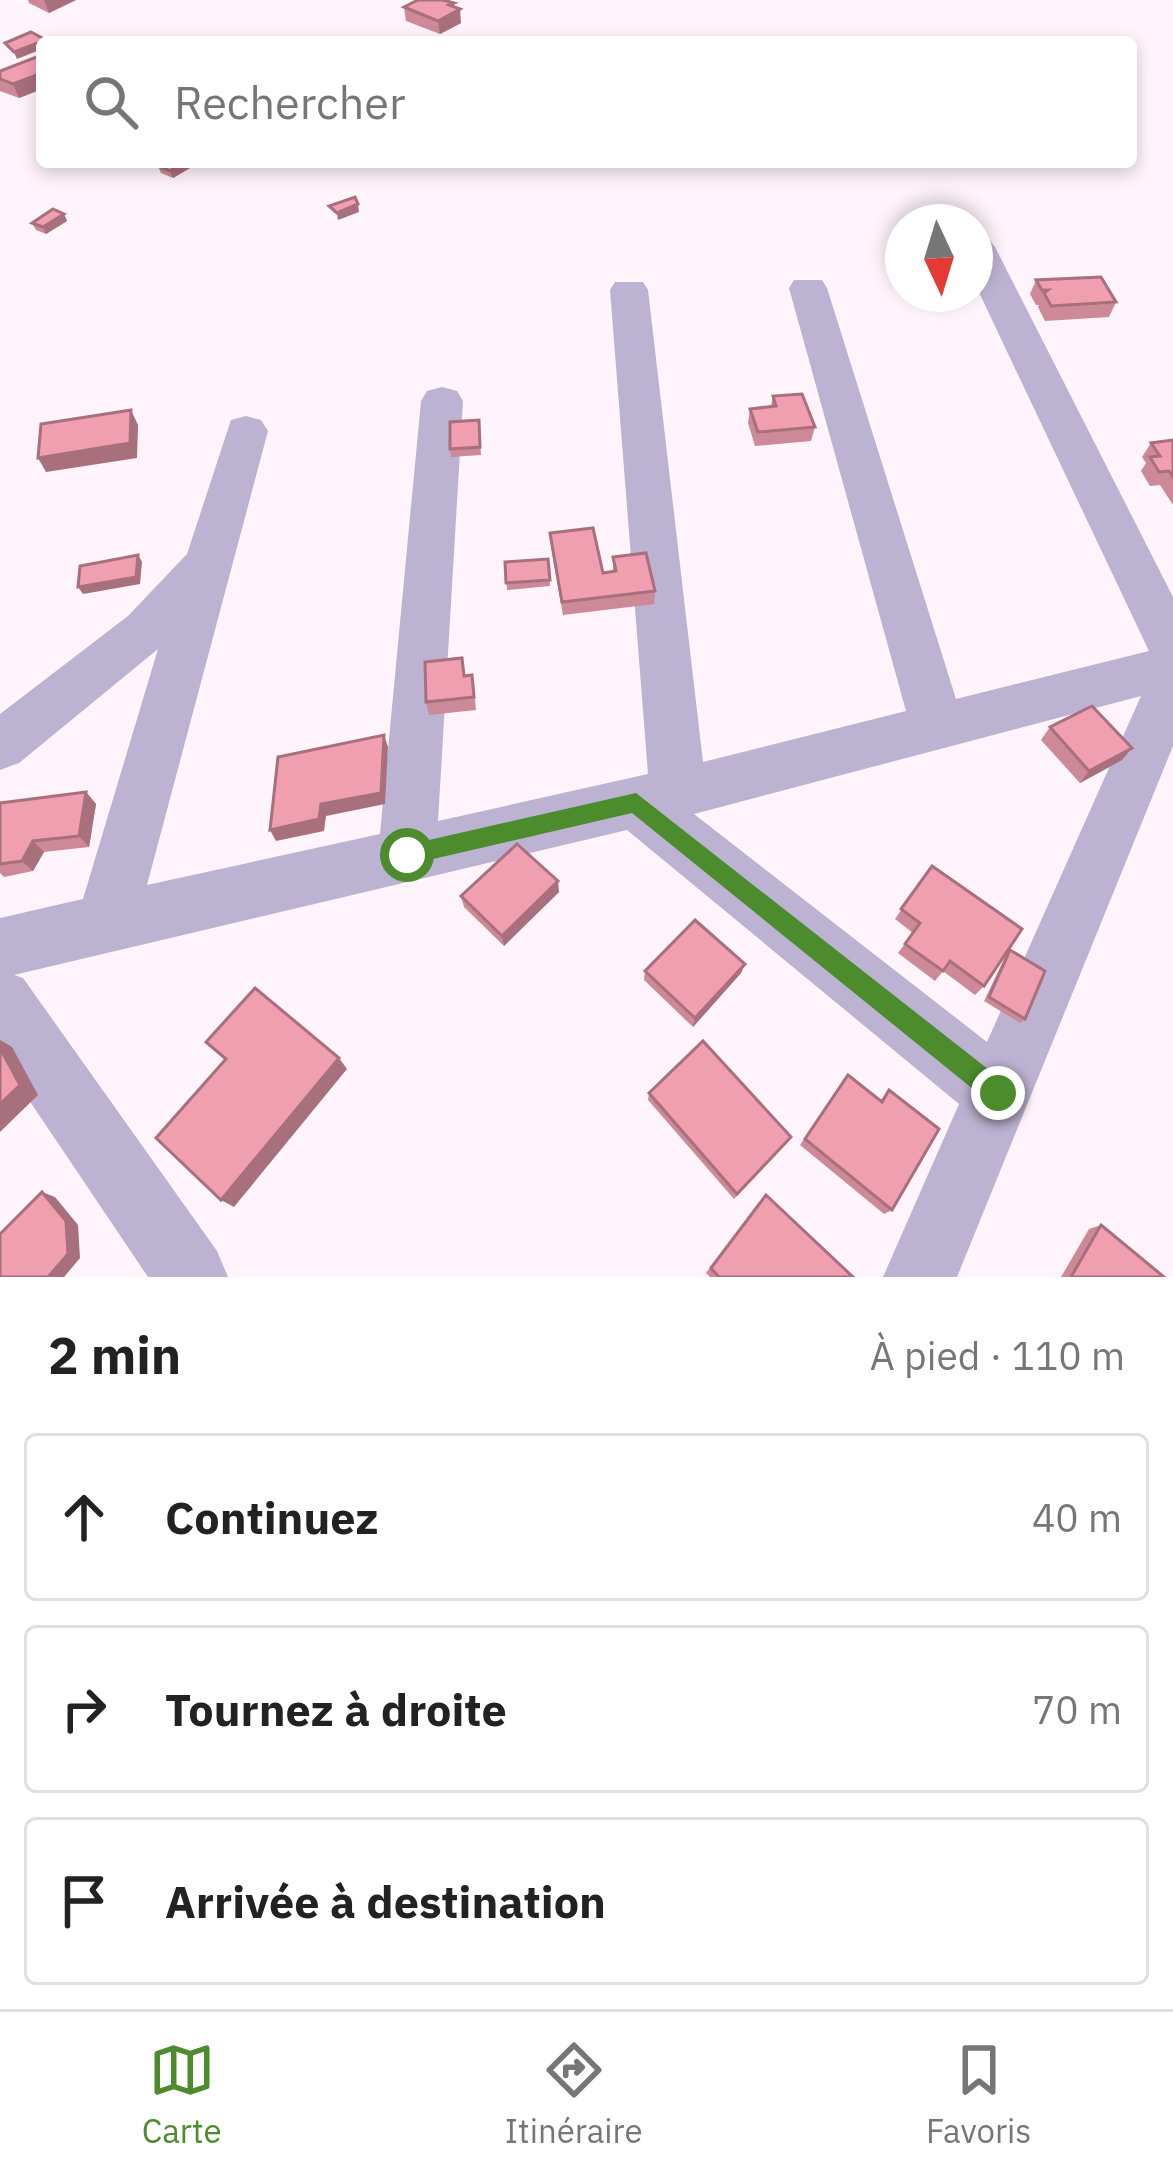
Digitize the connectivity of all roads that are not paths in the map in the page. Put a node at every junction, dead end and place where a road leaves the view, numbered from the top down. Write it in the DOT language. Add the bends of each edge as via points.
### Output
graph roads {
  1 [pos="993,282"];
  2 [pos="808,288"];
  3 [pos="629,290"];
  4 [pos="442,401"];
  5 [pos="246,431"];
  6 [pos="210,557"];
  7 [pos="1173,647"];
  8 [pos="1173,665"];
  9 [pos="1173,682"];
  10 [pos="938,726"];
  11 [pos="0,746"];
  12 [pos="657,798"];
  13 [pos="407,855"];
  14 [pos="106,924"];
  15 [pos="0,947"];
  16 [pos="0,1001"];
  17 [pos="998,1093"];
  18 [pos="191,1277"];
  19 [pos="920,1277"];
  1 -- 7 [label="street"];
  2 -- 10 [label="street"];
  3 -- 12 [label="street"];
  4 -- 13 [label="street"];
  5 -- 6 [label="street"];
  6 -- 11 [label="street" via="146,630"];
  6 -- 14 [label="street"];
  8 -- 10 [label="street"];
  9 -- 17 [label="street"];
  10 -- 12 [label="street"];
  12 -- 13 [label="street"];
  12 -- 17 [label="street"];
  13 -- 14 [label="street"];
  14 -- 15 [label="street"];
  16 -- 18 [label="street"];
  17 -- 19 [label="street"];
}
